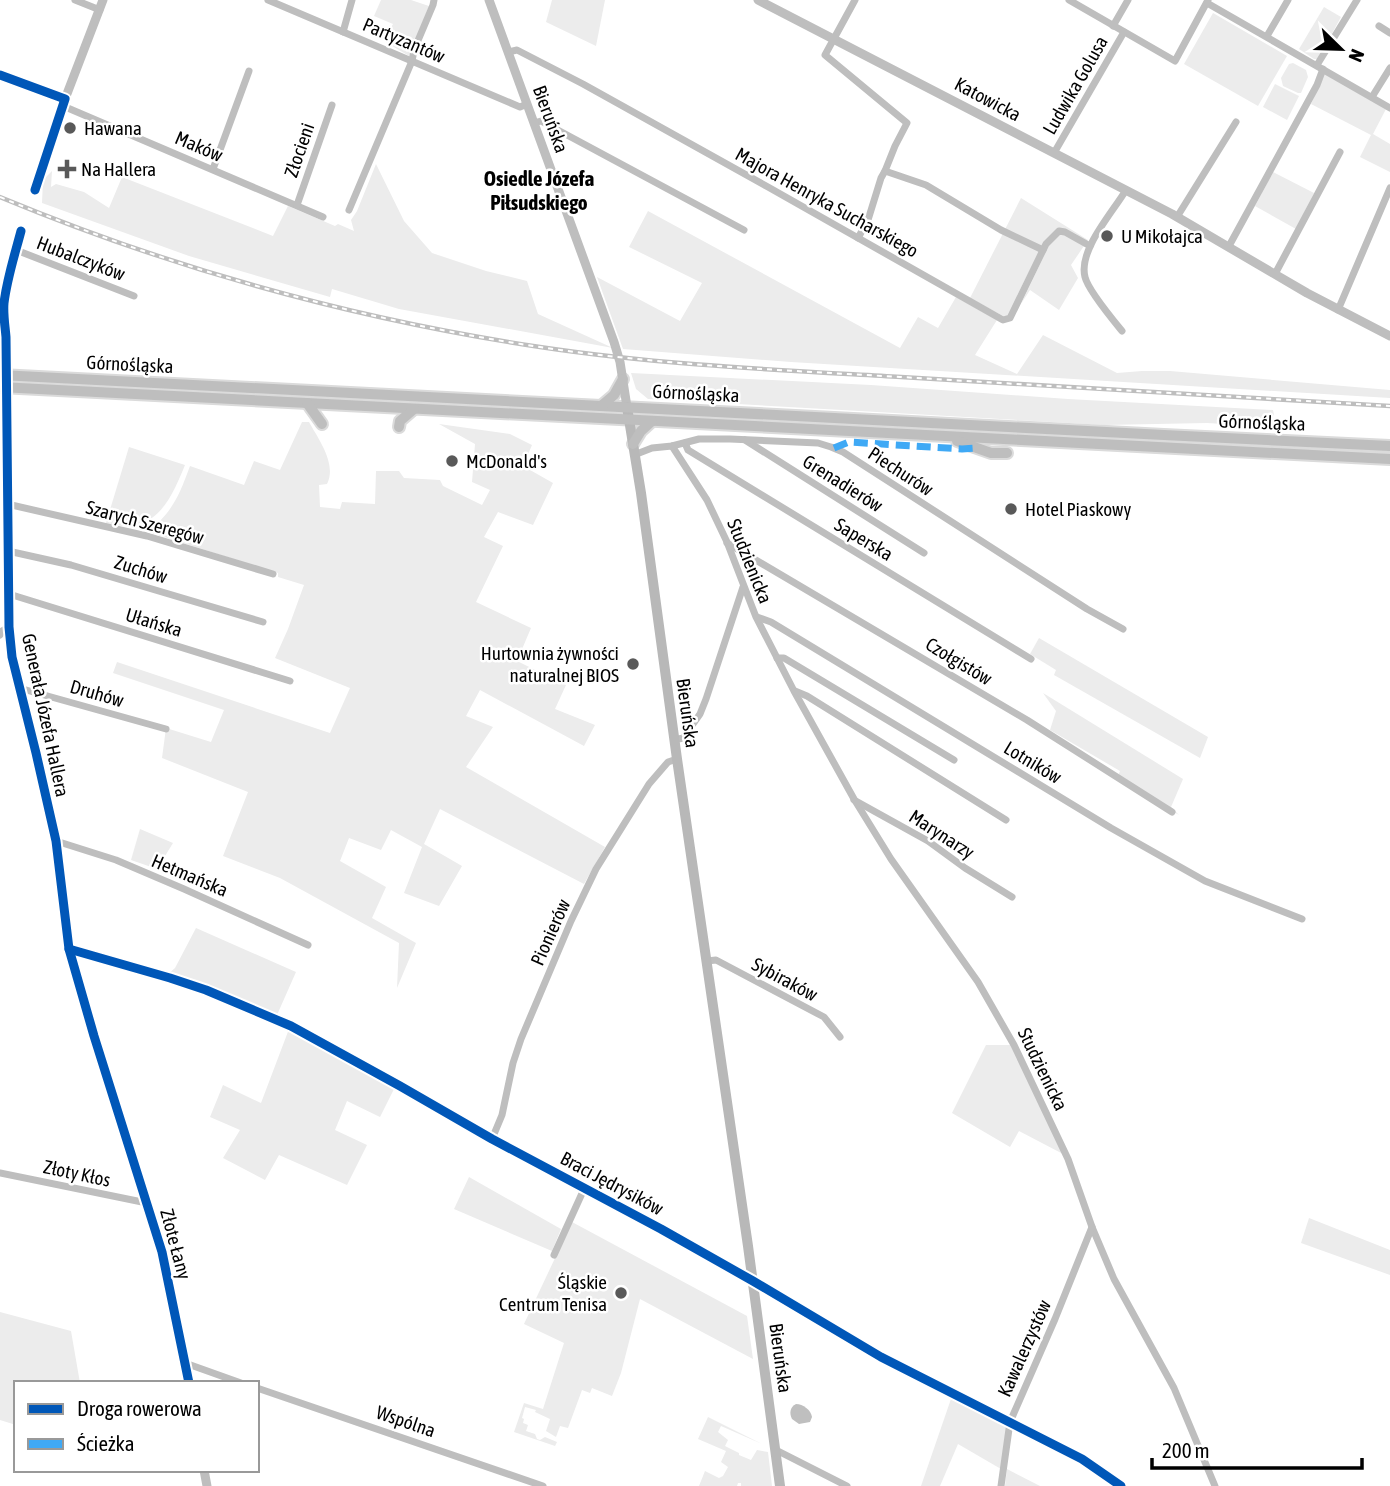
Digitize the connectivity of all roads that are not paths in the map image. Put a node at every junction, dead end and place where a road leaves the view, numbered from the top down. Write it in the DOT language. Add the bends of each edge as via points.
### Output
graph roads {
  1 [pos="75,0"];
  2 [pos="268,0"];
  3 [pos="352,0"];
  4 [pos="434,0"];
  5 [pos="489,0"];
  6 [pos="758,0"];
  7 [pos="855,0"];
  8 [pos="1069,0"];
  9 [pos="1128,0"];
  10 [pos="1288,0"];
  11 [pos="1357,0"];
  12 [pos="1207,1"];
  13 [pos="102,5"];
  14 [pos="1113,26"];
  15 [pos="1379,26"];
  16 [pos="343,32"];
  17 [pos="1124,32"];
  18 [pos="1390,33"];
  19 [pos="1267,36"];
  20 [pos="835,40"];
  21 [pos="508,52"];
  22 [pos="412,61"];
  23 [pos="1320,67"];
  24 [pos="1390,68"];
  25 [pos="249,71"];
  26 [pos="0,75"];
  27 [pos="1372,97"];
  28 [pos="64,103"];
  29 [pos="527,104"];
  30 [pos="332,105"];
  31 [pos="1390,108"];
  32 [pos="1236,122"];
  33 [pos="534,123"];
  34 [pos="1340,152"];
  35 [pos="1054,153"];
  36 [pos="213,169"];
  37 [pos="885,171"];
  38 [pos="1390,188"];
  39 [pos="35,190"];
  40 [pos="1126,190"];
  41 [pos="297,205"];
  42 [pos="349,210"];
  43 [pos="323,217"];
  44 [pos="1177,217"];
  45 [pos="744,230"];
  46 [pos="21,231"];
  47 [pos="858,238"];
  48 [pos="1090,246"];
  49 [pos="1229,246"];
  50 [pos="16,250"];
  51 [pos="1043,250"];
  52 [pos="1275,274"];
  53 [pos="134,296"];
  54 [pos="1338,310"];
  55 [pos="1122,331"];
  56 [pos="1390,337"];
  57 [pos="2,375"];
  58 [pos="622,379"];
  59 [pos="3,387"];
  60 [pos="307,403"];
  61 [pos="601,406"];
  62 [pos="626,407"];
  63 [pos="414,408"];
  64 [pos="3,416"];
  65 [pos="629,419"];
  66 [pos="652,421"];
  67 [pos="322,424"];
  68 [pos="398,428"];
  69 [pos="938,435"];
  70 [pos="745,440"];
  71 [pos="685,443"];
  72 [pos="1390,444"];
  73 [pos="672,446"];
  74 [pos="633,449"];
  75 [pos="1007,453"];
  76 [pos="1390,459"];
  77 [pos="7,504"];
  78 [pos="727,542"];
  79 [pos="8,551"];
  80 [pos="924,553"];
  81 [pos="5,573"];
  82 [pos="273,574"];
  83 [pos="743,586"];
  84 [pos="9,594"];
  85 [pos="756,617"];
  86 [pos="262,622"];
  87 [pos="9,627"];
  88 [pos="1123,629"];
  89 [pos="0,635"];
  90 [pos="777,658"];
  91 [pos="1031,659"];
  92 [pos="290,681"];
  93 [pos="19,688"];
  94 [pos="794,691"];
  95 [pos="166,729"];
  96 [pos="674,740"];
  97 [pos="677,760"];
  98 [pos="954,760"];
  99 [pos="854,799"];
  100 [pos="1172,811"];
  101 [pos="1006,820"];
  102 [pos="56,841"];
  103 [pos="1012,897"];
  104 [pos="1302,919"];
  105 [pos="308,945"];
  106 [pos="69,949"];
  107 [pos="707,961"];
  108 [pos="840,1037"];
  109 [pos="120,1116"];
  110 [pos="492,1139"];
  111 [pos="0,1173"];
  112 [pos="584,1189"];
  113 [pos="147,1203"];
  114 [pos="1092,1227"];
  115 [pos="554,1255"];
  116 [pos="753,1280"];
  117 [pos="185,1363"];
  118 [pos="189,1381"];
  119 [pos="235,1381"];
  120 [pos="259,1389"];
  121 [pos="1010,1422"];
  122 [pos="776,1450"];
  123 [pos="543,1486"];
  124 [pos="780,1486"];
  125 [pos="847,1486"];
  126 [pos="1001,1486"];
  127 [pos="1121,1486"];
  128 [pos="1215,1486"];
  1 -- 13 [label="street"];
  2 -- 16 [label="street, Partyzantów"];
  3 -- 16 [label="street"];
  4 -- 22 [label="street"];
  5 -- 21 [label="street, Bieruńska"];
  6 -- 20 [label="street, Katowicka"];
  7 -- 20 [label="street"];
  8 -- 14 [label="street"];
  9 -- 14 [label="street"];
  10 -- 19 [label="street"];
  11 -- 23 [label="street"];
  12 -- 17 [label="street" via="1175,61"];
  12 -- 19 [label="street"];
  13 -- 28 [label="street"];
  14 -- 17 [label="street"];
  15 -- 18 [label="street"];
  16 -- 22 [label="street, Partyzantów"];
  17 -- 35 [label="street, Ludwika Golusa"];
  19 -- 23 [label="street"];
  20 -- 35 [label="street, Katowicka"];
  20 -- 37 [label="street" via="825,55 907,123"];
  21 -- 29 [label="street, Bieruńska"];
  21 -- 47 [label="street, Majora Henryka Sucharskiego" via="517,50 583,84"];
  22 -- 29 [label="street, Partyzantów" via="520,107"];
  22 -- 42 [label="street"];
  23 -- 27 [label="street"];
  23 -- 49 [label="street" via="1317,85"];
  24 -- 27 [label="street"];
  25 -- 36 [label="street"];
  26 -- 28 [label="street, Maków"];
  27 -- 31 [label="street"];
  28 -- 36 [label="street, Maków"];
  28 -- 39 [label="street"];
  29 -- 33 [label="street, Bieruńska"];
  30 -- 41 [label="street, Złocieni"];
  32 -- 44 [label="street"];
  33 -- 45 [label="street" via="541,121"];
  33 -- 58 [label="street, Bieruńska" via="614,342"];
  34 -- 52 [label="street"];
  35 -- 40 [label="street, Katowicka"];
  36 -- 41 [label="street, Maków"];
  37 -- 47 [label="street"];
  37 -- 51 [label="street" via="926,185"];
  38 -- 54 [label="street"];
  40 -- 44 [label="street, Katowicka"];
  40 -- 48 [label="street"];
  41 -- 43 [label="street, Maków"];
  44 -- 49 [label="street, Katowicka"];
  46 -- 50 [label="street, Generała Józefa Hallera"];
  47 -- 51 [label="street, Majora Henryka Sucharskiego" via="1003,320 1010,318"];
  48 -- 51 [label="street" via="1059,231"];
  48 -- 55 [label="street" via="1085,277"];
  49 -- 52 [label="street, Katowicka"];
  50 -- 53 [label="street, Hubalczyków"];
  50 -- 57 [label="street, Generała Józefa Hallera" via="5,302"];
  52 -- 54 [label="street, Katowicka"];
  54 -- 56 [label="street, Katowicka"];
  57 -- 59 [label="street, Generała Józefa Hallera"];
  57 -- 61 [label="main road, Górnośląska"];
  58 -- 61 [label="main road" via="614,395"];
  58 -- 62 [label="street, Bieruńska"];
  59 -- 60 [label="main road, Górnośląska"];
  59 -- 64 [label="street, Generała Józefa Hallera"];
  60 -- 63 [label="main road, Górnośląska"];
  60 -- 67 [label="main road"];
  61 -- 62 [label="main road, Górnośląska"];
  62 -- 65 [label="main road, Bieruńska"];
  62 -- 72 [label="main road, Górnośląska"];
  63 -- 65 [label="main road, Górnośląska"];
  63 -- 68 [label="main road"];
  64 -- 77 [label="street, Generała Józefa Hallera"];
  65 -- 66 [label="main road, Górnośląska"];
  65 -- 74 [label="main road, Bieruńska"];
  66 -- 69 [label="main road, Górnośląska"];
  66 -- 74 [label="main road"];
  69 -- 75 [label="main road" via="991,453"];
  69 -- 76 [label="main road, Górnośląska"];
  70 -- 71 [label="street, Piechurów"];
  70 -- 80 [label="street, Grenadierów"];
  70 -- 88 [label="street, Piechurów" via="818,443 843,452"];
  71 -- 73 [label="street, Piechurów"];
  71 -- 91 [label="street, Saperska" via="688,450"];
  73 -- 74 [label="street, Piechurów"];
  73 -- 78 [label="street, Studzienicka" via="707,500"];
  74 -- 96 [label="main road, Bieruńska"];
  77 -- 79 [label="street, Generała Józefa Hallera"];
  77 -- 82 [label="street, Szarych Szeregów" via="147,536"];
  78 -- 83 [label="street, Studzienicka"];
  78 -- 100 [label="street, Czołgistów"];
  79 -- 81 [label="street, Generała Józefa Hallera"];
  79 -- 86 [label="street, Zuchów" via="83,568"];
  81 -- 84 [label="street, Generała Józefa Hallera"];
  83 -- 85 [label="street, Studzienicka"];
  83 -- 96 [label="street" via="699,714 682,738"];
  84 -- 87 [label="street, Generała Józefa Hallera"];
  84 -- 92 [label="street, Ułańska"];
  85 -- 90 [label="street, Studzienicka"];
  85 -- 104 [label="street, Lotników" via="1205,881"];
  87 -- 89 [label="street"];
  87 -- 93 [label="street, Generała Józefa Hallera"];
  90 -- 94 [label="street, Studzienicka"];
  90 -- 98 [label="street" via="784,657"];
  93 -- 95 [label="street, Druhów"];
  93 -- 102 [label="street, Generała Józefa Hallera"];
  94 -- 99 [label="street, Studzienicka"];
  94 -- 101 [label="street"];
  96 -- 97 [label="main road, Bieruńska"];
  97 -- 107 [label="main road, Bieruńska"];
  97 -- 110 [label="street, Pionierów" via="668,762 649,784 590,881 521,1039"];
  99 -- 103 [label="street, Marynarzy"];
  99 -- 114 [label="street, Studzienicka" via="1009,1035 1068,1159"];
  102 -- 105 [label="street, Hetmańska" via="124,864"];
  102 -- 106 [label="street, Generała Józefa Hallera"];
  106 -- 109 [label="street, Generała Józefa Hallera"];
  106 -- 110 [label="street, Braci Jędrysików" via="206,990 291,1026"];
  107 -- 108 [label="street, Sybiraków" via="716,960 824,1017"];
  107 -- 116 [label="main road, Bieruńska"];
  109 -- 113 [label="street, Złote Łany"];
  110 -- 112 [label="street, Braci Jędrysików"];
  111 -- 113 [label="street, Złoty Kłos"];
  112 -- 115 [label="street"];
  112 -- 116 [label="street, Braci Jędrysików"];
  113 -- 117 [label="street, Złote Łany"];
  114 -- 121 [label="street, Kawalerzystów"];
  114 -- 128 [label="street, Studzienicka" via="1114,1279 1174,1388"];
  116 -- 121 [label="street, Braci Jędrysików" via="881,1357"];
  116 -- 122 [label="main road, Bieruńska"];
  117 -- 118 [label="street, Złote Łany"];
  117 -- 119 [label="street"];
  120 -- 123 [label="street, Wspólna"];
  121 -- 126 [label="street, Kawalerzystów"];
  121 -- 127 [label="street, Braci Jędrysików"];
  122 -- 124 [label="main road, Bieruńska"];
  122 -- 125 [label="street"];
}
